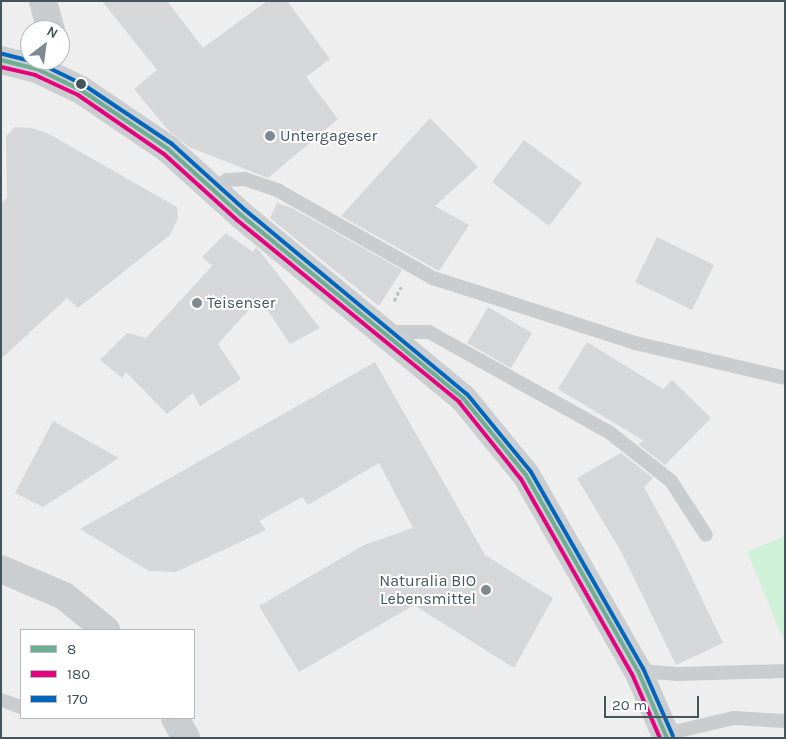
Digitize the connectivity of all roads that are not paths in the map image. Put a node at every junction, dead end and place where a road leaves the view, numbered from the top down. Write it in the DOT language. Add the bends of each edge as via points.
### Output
graph roads {
  1 [pos="43,1"];
  2 [pos="48,20"];
  3 [pos="1,60"];
  4 [pos="20,62"];
  5 [pos="49,70"];
  6 [pos="215,190"];
  7 [pos="383,330"];
  8 [pos="785,378"];
  9 [pos="706,535"];
  10 [pos="1,569"];
  11 [pos="105,629"];
  12 [pos="638,671"];
  13 [pos="785,671"];
  14 [pos="1,700"];
  15 [pos="20,707"];
  16 [pos="176,719"];
  17 [pos="785,721"];
  18 [pos="666,736"];
  19 [pos="186,738"];
  1 -- 2 [label="street"];
  3 -- 4 [label="street"];
  5 -- 6 [label="street" via="124,117"];
  6 -- 7 [label="street"];
  6 -- 8 [label="lane" via="227,180 245,179 279,191 433,278 635,343"];
  7 -- 9 [label="lane" via="429,332 609,432 671,481"];
  7 -- 12 [label="street" via="463,398 526,475"];
  10 -- 11 [label="street" via="64,596"];
  12 -- 13 [label="lane" via="678,674"];
  12 -- 18 [label="street"];
  14 -- 15 [label="lane"];
  16 -- 19 [label="street"];
  17 -- 18 [label="lane" via="734,718"];
}
